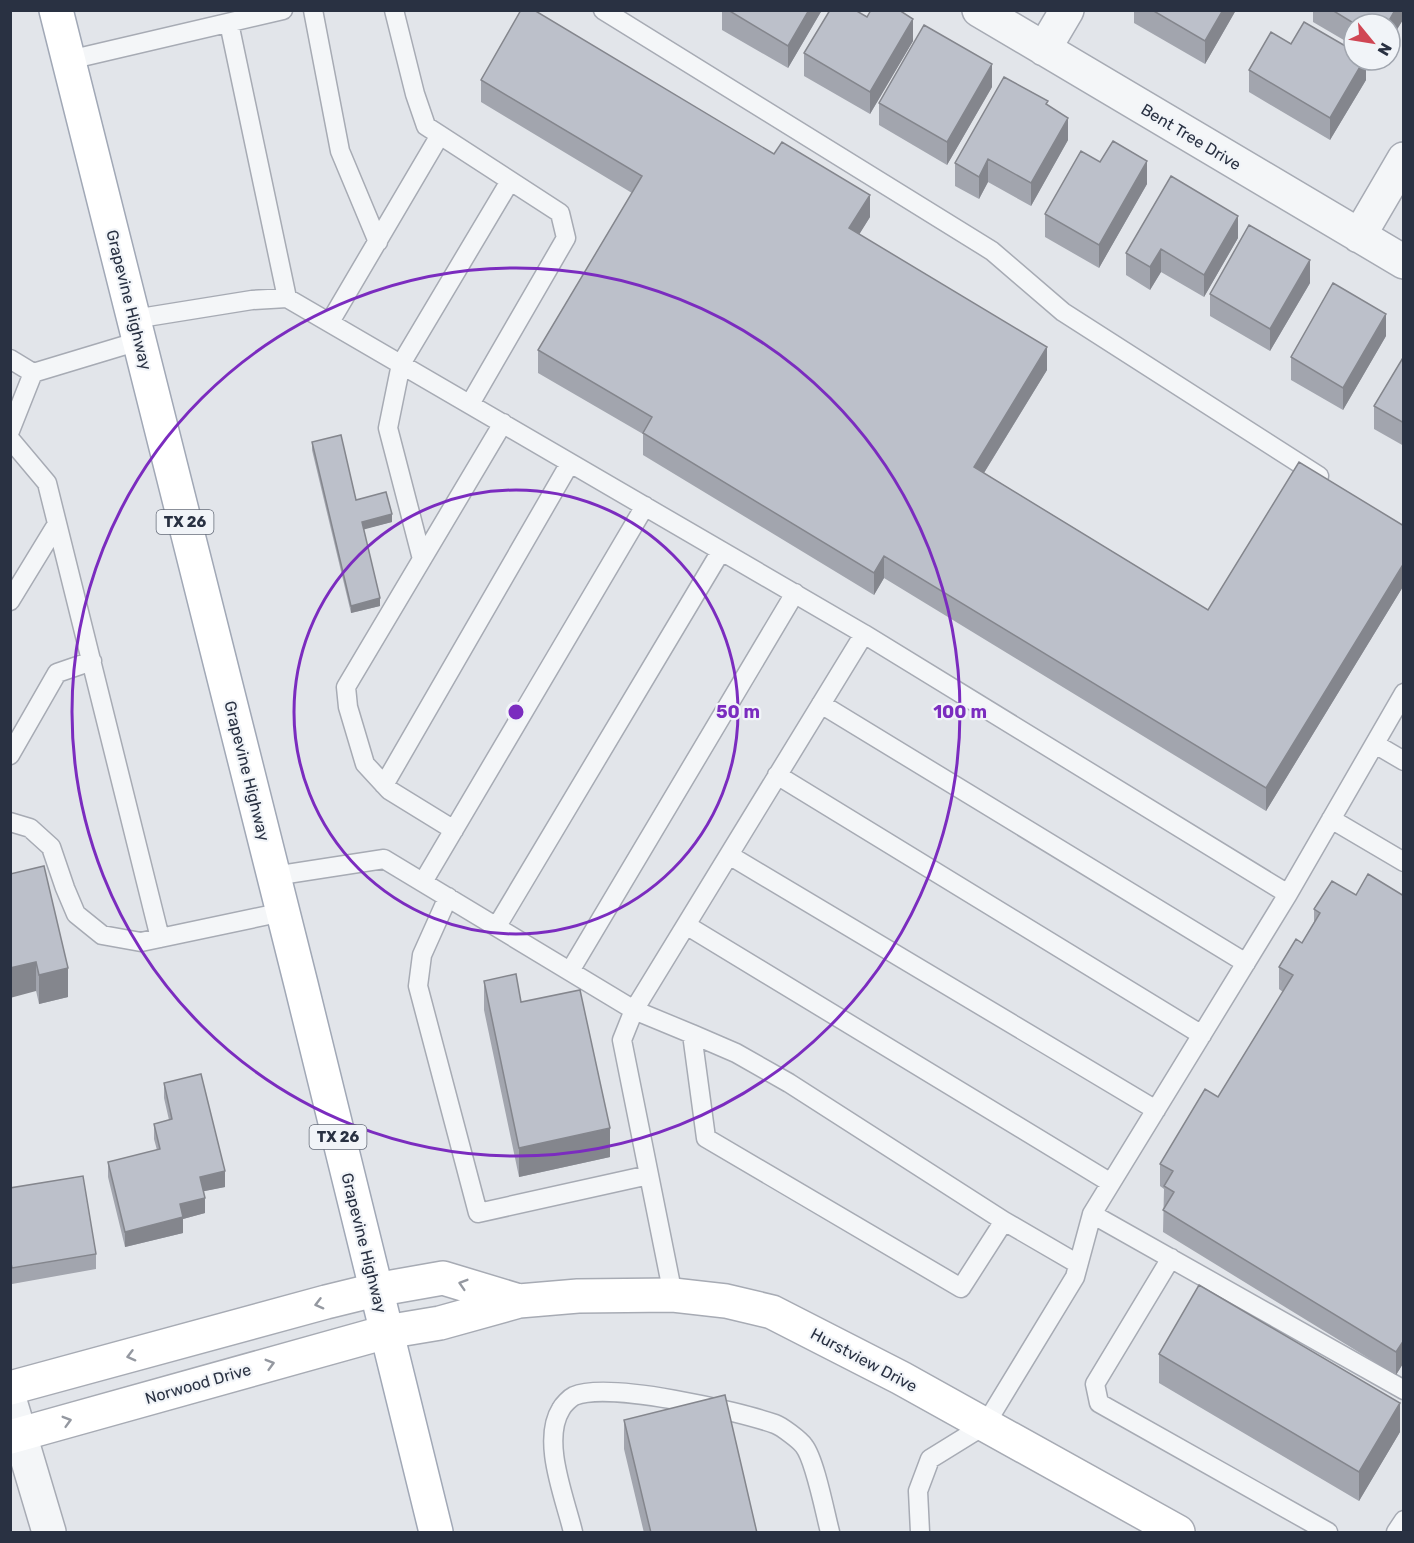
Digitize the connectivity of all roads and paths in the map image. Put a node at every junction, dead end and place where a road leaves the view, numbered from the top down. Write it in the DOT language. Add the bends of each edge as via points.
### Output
graph roads {
  1 [pos="56,10"];
  2 [pos="313,10"];
  3 [pos="394,10"];
  4 [pos="603,10"];
  5 [pos="979,10"];
  6 [pos="1067,10"];
  7 [pos="279,11"];
  8 [pos="229,23"];
  9 [pos="1044,49"];
  10 [pos="69,60"];
  11 [pos="440,135"];
  12 [pos="1404,159"];
  13 [pos="510,181"];
  14 [pos="1359,236"];
  15 [pos="378,242"];
  16 [pos="1404,262"];
  17 [pos="287,298"];
  18 [pos="330,322"];
  19 [pos="136,330"];
  20 [pos="10,359"];
  21 [pos="402,364"];
  22 [pos="33,373"];
  23 [pos="470,404"];
  24 [pos="503,423"];
  25 [pos="10,431"];
  26 [pos="10,439"];
  27 [pos="570,463"];
  28 [pos="1333,485"];
  29 [pos="645,506"];
  30 [pos="57,524"];
  31 [pos="721,551"];
  32 [pos="422,559"];
  33 [pos="795,594"];
  34 [pos="10,601"];
  35 [pos="864,634"];
  36 [pos="92,661"];
  37 [pos="1404,693"];
  38 [pos="821,704"];
  39 [pos="1375,744"];
  40 [pos="10,755"];
  41 [pos="1404,761"];
  42 [pos="777,775"];
  43 [pos="384,785"];
  44 [pos="1331,819"];
  45 [pos="10,822"];
  46 [pos="454,830"];
  47 [pos="729,855"];
  48 [pos="1404,862"];
  49 [pos="274,876"];
  50 [pos="423,882"];
  51 [pos="1288,894"];
  52 [pos="448,897"];
  53 [pos="283,912"];
  54 [pos="686,925"];
  55 [pos="497,926"];
  56 [pos="160,938"];
  57 [pos="1246,963"];
  58 [pos="570,971"];
  59 [pos="634,1010"];
  60 [pos="692,1034"];
  61 [pos="1202,1035"];
  62 [pos="1156,1110"];
  63 [pos="649,1175"];
  64 [pos="1111,1183"];
  65 [pos="1092,1214"];
  66 [pos="1004,1221"];
  67 [pos="1171,1258"];
  68 [pos="1078,1264"];
  69 [pos="375,1290"];
  70 [pos="674,1295"];
  71 [pos="519,1301"];
  72 [pos="386,1332"];
  73 [pos="10,1388"];
  74 [pos="1404,1390"];
  75 [pos="10,1401"];
  76 [pos="985,1425"];
  77 [pos="15,1435"];
  78 [pos="1404,1520"];
  79 [pos="49,1533"];
  80 [pos="436,1533"];
  81 [pos="573,1533"];
  82 [pos="830,1533"];
  83 [pos="920,1533"];
  84 [pos="1178,1533"];
  85 [pos="1328,1533"];
  86 [pos="1396,1533"];
  1 -- 10 [label="main road, Grapevine Highway / TX 26"];
  2 -- 15 [label="lane" via="340,152"];
  3 -- 11 [label="lane" via="426,126"];
  4 -- 28 [label="lane" via="992,252 1063,312"];
  5 -- 9 [label="street, Bent Tree Drive"];
  6 -- 9 [label="street"];
  7 -- 8 [label="lane"];
  8 -- 10 [label="lane"];
  8 -- 17 [label="lane"];
  9 -- 14 [label="street, Bent Tree Drive"];
  10 -- 19 [label="main road, Grapevine Highway / TX 26"];
  11 -- 13 [label="lane"];
  11 -- 15 [label="lane"];
  12 -- 14 [label="street"];
  13 -- 21 [label="lane"];
  13 -- 23 [label="lane" via="560,213 566,238"];
  14 -- 16 [label="street, Bent Tree Drive"];
  15 -- 18 [label="lane"];
  17 -- 18 [label="lane"];
  17 -- 19 [label="lane" via="252,300"];
  18 -- 21 [label="lane"];
  19 -- 22 [label="lane"];
  19 -- 49 [label="main road, Grapevine Highway / TX 26"];
  20 -- 22 [label="lane"];
  21 -- 23 [label="lane"];
  21 -- 32 [label="lane" via="388,428"];
  22 -- 25 [label="lane"];
  23 -- 24 [label="lane"];
  24 -- 27 [label="lane"];
  24 -- 32 [label="lane"];
  26 -- 30 [label="lane" via="47,483"];
  27 -- 29 [label="lane"];
  27 -- 43 [label="lane"];
  29 -- 31 [label="lane"];
  29 -- 46 [label="lane"];
  30 -- 34 [label="lane"];
  30 -- 36 [label="lane"];
  31 -- 33 [label="lane"];
  31 -- 55 [label="lane"];
  32 -- 43 [label="lane" via="346,687 348,708 365,764"];
  33 -- 35 [label="lane"];
  33 -- 58 [label="lane"];
  35 -- 38 [label="lane"];
  35 -- 51 [label="lane"];
  36 -- 40 [label="lane" via="57,673"];
  36 -- 56 [label="lane"];
  37 -- 39 [label="lane"];
  38 -- 42 [label="lane"];
  38 -- 57 [label="lane"];
  39 -- 41 [label="lane"];
  39 -- 44 [label="lane"];
  42 -- 47 [label="lane"];
  42 -- 61 [label="lane"];
  43 -- 46 [label="lane"];
  44 -- 48 [label="lane"];
  44 -- 51 [label="lane"];
  45 -- 56 [label="lane" via="30,828 51,847 76,914 102,935 141,942"];
  46 -- 50 [label="lane"];
  47 -- 54 [label="lane"];
  47 -- 62 [label="lane"];
  49 -- 50 [label="lane" via="384,859"];
  49 -- 53 [label="main road, Grapevine Highway / TX 26"];
  50 -- 52 [label="lane"];
  51 -- 57 [label="lane"];
  52 -- 55 [label="lane"];
  52 -- 63 [label="lane" via="422,955 418,986 478,1214"];
  53 -- 56 [label="lane"];
  53 -- 69 [label="main road, Grapevine Highway / TX 26"];
  54 -- 59 [label="lane"];
  54 -- 64 [label="lane"];
  55 -- 58 [label="lane"];
  57 -- 61 [label="lane"];
  58 -- 59 [label="lane"];
  59 -- 60 [label="lane"];
  59 -- 63 [label="lane" via="622,1040"];
  60 -- 66 [label="lane" via="789,1083"];
  60 -- 66 [label="lane" via="706,1138 961,1288"];
  61 -- 62 [label="lane"];
  62 -- 64 [label="lane"];
  63 -- 70 [label="lane"];
  64 -- 65 [label="lane"];
  65 -- 67 [label="lane"];
  65 -- 68 [label="lane"];
  66 -- 68 [label="lane"];
  67 -- 74 [label="lane"];
  67 -- 85 [label="lane" via="1095,1384 1099,1403"];
  68 -- 76 [label="lane" via="1075,1277"];
  71 -- 69 [label="main road, Hurstview Drive, one-way" via="443,1278"];
  69 -- 72 [label="main road, Grapevine Highway / TX 26"];
  69 -- 73 [label="main road, one-way"];
  70 -- 71 [label="main road, Hurstview Drive"];
  70 -- 76 [label="main road, Hurstview Drive" via="726,1300 772,1312"];
  71 -- 72 [label="main road, Hurstview Drive" via="440,1323"];
  77 -- 72 [label="main road, Norwood Drive, one-way"];
  72 -- 80 [label="main road, Grapevine Highway / TX 26"];
  75 -- 77 [label="street"];
  76 -- 83 [label="lane" via="930,1459 918,1491"];
  76 -- 84 [label="main road, Hurstview Drive"];
  77 -- 79 [label="street"];
  78 -- 86 [label="lane"];
  81 -- 82 [label="lane" via="552,1448 555,1427 561,1409 573,1396 600,1392 683,1400 778,1425 804,1446"];
}
